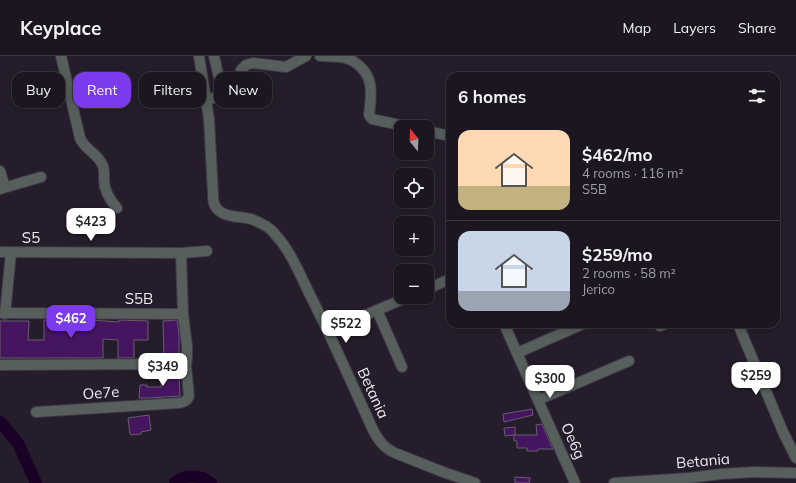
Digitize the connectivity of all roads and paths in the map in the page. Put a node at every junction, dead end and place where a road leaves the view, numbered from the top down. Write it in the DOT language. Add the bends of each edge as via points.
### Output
graph roads {
  1 [pos="61,56"];
  2 [pos="199,56"];
  3 [pos="214,56"];
  4 [pos="306,56"];
  5 [pos="320,56"];
  6 [pos="218,72"];
  7 [pos="241,72"];
  8 [pos="214,98"];
  9 [pos="207,100"];
  10 [pos="394,124"];
  11 [pos="434,132"];
  12 [pos="445,134"];
  13 [pos="0,171"];
  14 [pos="41,177"];
  15 [pos="3,188"];
  16 [pos="117,208"];
  17 [pos="0,252"];
  18 [pos="207,252"];
  19 [pos="10,253"];
  20 [pos="181,253"];
  21 [pos="446,281"];
  22 [pos="434,286"];
  23 [pos="394,303"];
  24 [pos="377,310"];
  25 [pos="2,313"];
  26 [pos="183,314"];
  27 [pos="506,328"];
  28 [pos="574,328"];
  29 [pos="740,328"];
  30 [pos="328,331"];
  31 [pos="517,353"];
  32 [pos="629,361"];
  33 [pos="0,365"];
  34 [pos="186,366"];
  35 [pos="402,366"];
  36 [pos="538,400"];
  37 [pos="36,412"];
  38 [pos="796,458"];
  39 [pos="796,472"];
  40 [pos="475,483"];
  41 [pos="575,483"];
  42 [pos="614,483"];
  1 -- 16 [label="street" via="80,138 84,146 99,159 104,171 105,188"];
  2 -- 9 [label="street"];
  3 -- 6 [label="street"];
  4 -- 7 [label="street" via="286,67 253,63 246,65"];
  5 -- 10 [label="street" via="344,58 362,68 371,85 369,115 372,119"];
  8 -- 9 [label="street"];
  9 -- 30 [label="street, Betania" via="215,205 220,211 258,222 274,232 294,262"];
  11 -- 12 [label="street"];
  13 -- 15 [label="street"];
  14 -- 15 [label="street"];
  17 -- 19 [label="street, S5"];
  18 -- 20 [label="street, S5"];
  19 -- 20 [label="street, S5"];
  19 -- 25 [label="street"];
  20 -- 26 [label="street, Oe7e"];
  21 -- 22 [label="street"];
  23 -- 24 [label="street"];
  24 -- 30 [label="street"];
  24 -- 35 [label="street"];
  25 -- 26 [label="street, S5B"];
  26 -- 34 [label="street, Oe7e" via="187,346"];
  27 -- 31 [label="street, Oe6g"];
  28 -- 31 [label="street"];
  29 -- 38 [label="street"];
  30 -- 40 [label="street, Betania" via="382,445 394,453"];
  31 -- 36 [label="street, Oe6g"];
  32 -- 36 [label="street"];
  33 -- 34 [label="street"];
  34 -- 37 [label="street, Oe7e" via="189,396 184,402"];
  36 -- 41 [label="street, Oe6g"];
  39 -- 42 [label="street, Betania" via="754,472"];
}
